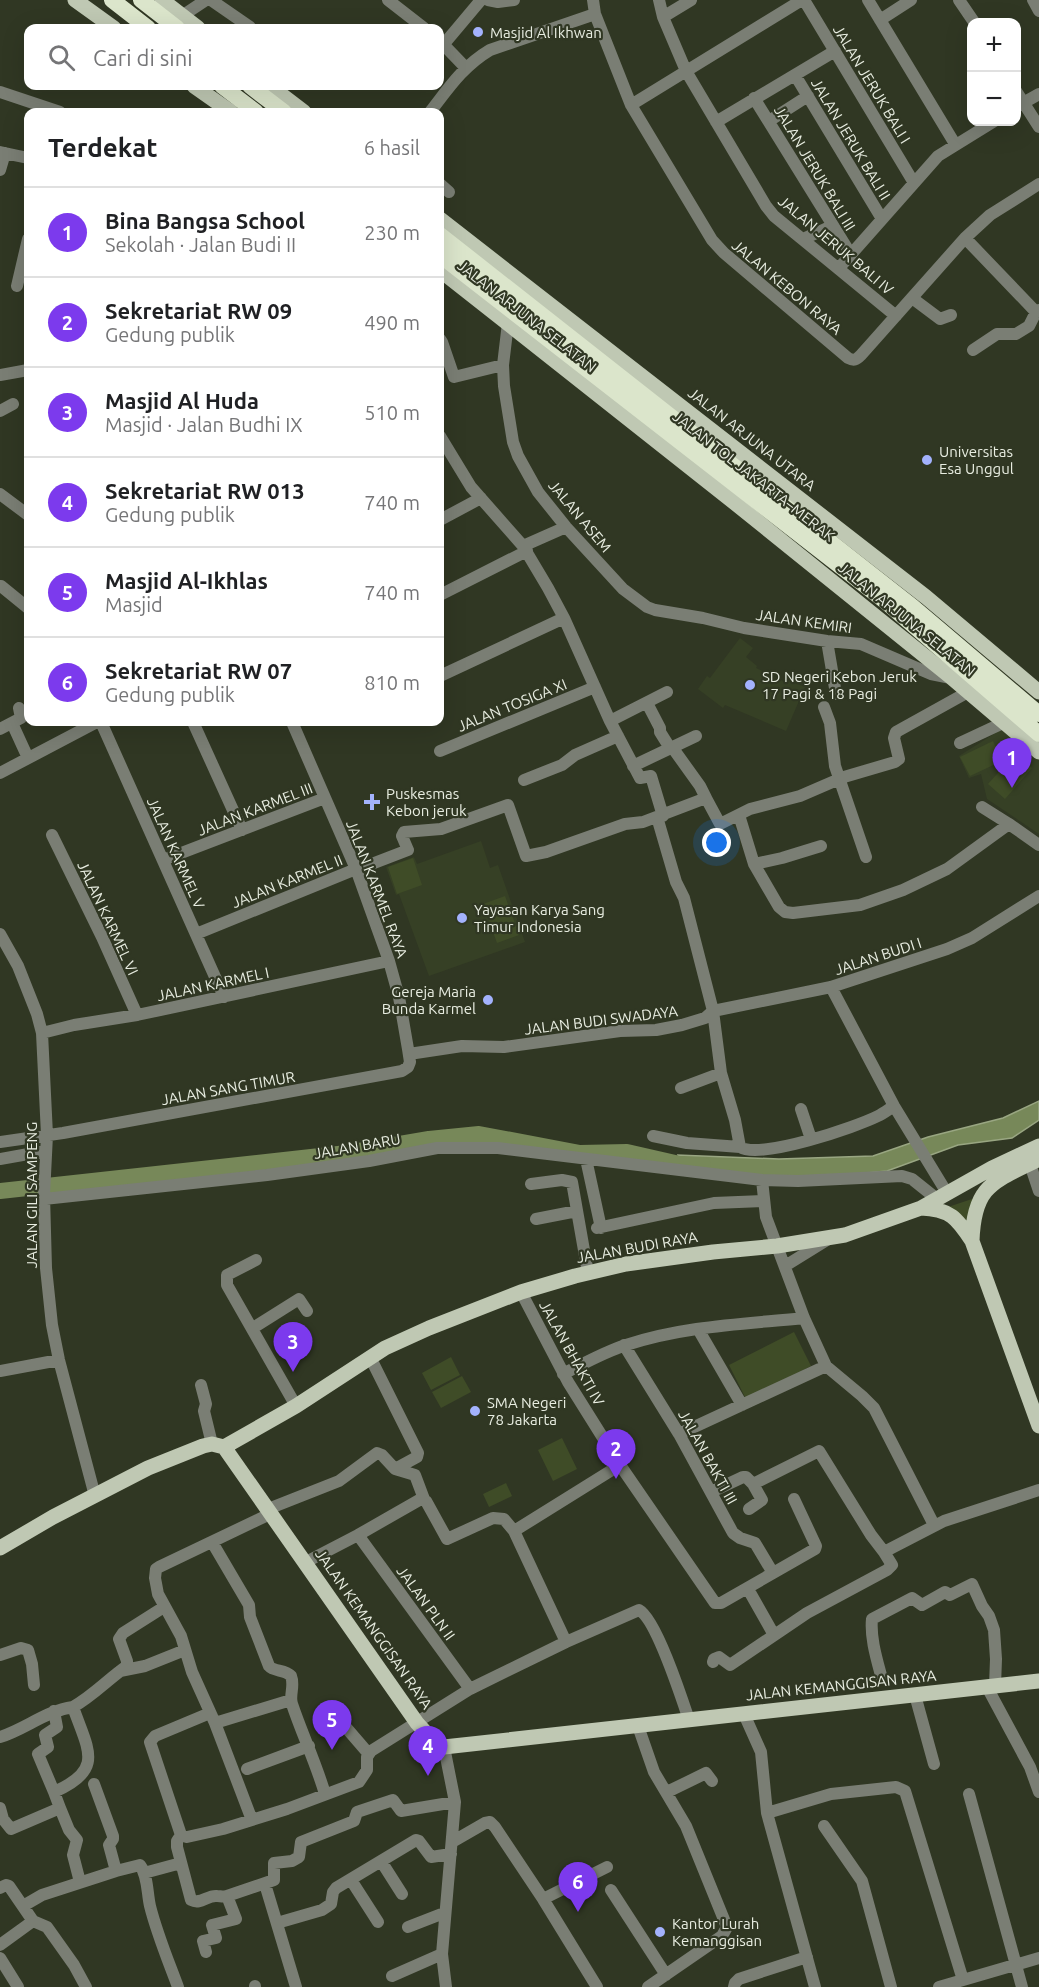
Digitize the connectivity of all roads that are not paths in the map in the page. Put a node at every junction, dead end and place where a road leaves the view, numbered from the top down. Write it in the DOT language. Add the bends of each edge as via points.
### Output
graph roads {
  1 [pos="75,0"];
  2 [pos="112,0"];
  3 [pos="141,0"];
  4 [pos="162,0"];
  5 [pos="206,0"];
  6 [pos="211,0"];
  7 [pos="388,0"];
  8 [pos="482,0"];
  9 [pos="488,0"];
  10 [pos="514,0"];
  11 [pos="593,0"];
  12 [pos="659,0"];
  13 [pos="691,0"];
  14 [pos="803,0"];
  15 [pos="868,0"];
  16 [pos="911,0"];
  17 [pos="959,0"];
  18 [pos="1033,0"];
  19 [pos="1039,11"];
  20 [pos="595,14"];
  21 [pos="663,17"];
  22 [pos="971,18"];
  23 [pos="880,20"];
  24 [pos="179,22"];
  25 [pos="108,24"];
  26 [pos="143,24"];
  27 [pos="246,24"];
  28 [pos="419,24"];
  29 [pos="444,40"];
  30 [pos="444,44"];
  31 [pos="835,51"];
  32 [pos="464,66"];
  33 [pos="686,71"];
  34 [pos="795,75"];
  35 [pos="200,90"];
  36 [pos="227,90"];
  37 [pos="254,90"];
  38 [pos="275,90"];
  39 [pos="0,92"];
  40 [pos="1039,94"];
  41 [pos="808,96"];
  42 [pos="754,98"];
  43 [pos="1021,104"];
  44 [pos="631,105"];
  45 [pos="1021,106"];
  46 [pos="48,108"];
  47 [pos="225,108"];
  48 [pos="251,108"];
  49 [pos="279,108"];
  50 [pos="299,108"];
  51 [pos="433,108"];
  52 [pos="769,121"];
  53 [pos="716,122"];
  54 [pos="986,126"];
  55 [pos="1039,127"];
  56 [pos="955,144"];
  57 [pos="3,152"];
  58 [pos="24,157"];
  59 [pos="0,170"];
  60 [pos="914,183"];
  61 [pos="1039,183"];
  62 [pos="882,219"];
  63 [pos="444,222"];
  64 [pos="832,226"];
  65 [pos="444,238"];
  66 [pos="964,238"];
  67 [pos="803,239"];
  68 [pos="850,254"];
  69 [pos="24,256"];
  70 [pos="444,258"];
  71 [pos="839,268"];
  72 [pos="444,273"];
  73 [pos="17,286"];
  74 [pos="912,298"];
  75 [pos="1038,311"];
  76 [pos="951,315"];
  77 [pos="896,316"];
  78 [pos="508,323"];
  79 [pos="444,348"];
  80 [pos="973,350"];
  81 [pos="503,365"];
  82 [pos="24,372"];
  83 [pos="0,375"];
  84 [pos="13,404"];
  85 [pos="0,411"];
  86 [pos="444,443"];
  87 [pos="0,494"];
  88 [pos="481,498"];
  89 [pos="24,512"];
  90 [pos="444,518"];
  91 [pos="566,526"];
  92 [pos="525,549"];
  93 [pos="1,586"];
  94 [pos="444,593"];
  95 [pos="24,605"];
  96 [pos="647,607"];
  97 [pos="564,618"];
  98 [pos="827,641"];
  99 [pos="444,674"];
  100 [pos="952,678"];
  101 [pos="595,687"];
  102 [pos="667,692"];
  103 [pos="968,692"];
  104 [pos="1039,692"];
  105 [pos="836,694"];
  106 [pos="648,703"];
  107 [pos="824,707"];
  108 [pos="18,708"];
  109 [pos="1039,714"];
  110 [pos="610,721"];
  111 [pos="1005,722"];
  112 [pos="6,726"];
  113 [pos="91,726"];
  114 [pos="101,726"];
  115 [pos="195,726"];
  116 [pos="294,726"];
  117 [pos="1039,734"];
  118 [pos="618,736"];
  119 [pos="696,736"];
  120 [pos="960,743"];
  121 [pos="671,747"];
  122 [pos="440,751"];
  123 [pos="1039,752"];
  124 [pos="28,758"];
  125 [pos="633,766"];
  126 [pos="0,772"];
  127 [pos="840,779"];
  128 [pos="524,780"];
  129 [pos="325,798"];
  130 [pos="706,798"];
  131 [pos="982,807"];
  132 [pos="739,815"];
  133 [pos="660,816"];
  134 [pos="1009,824"];
  135 [pos="242,830"];
  136 [pos="52,834"];
  137 [pos="1039,845"];
  138 [pos="821,846"];
  139 [pos="866,857"];
  140 [pos="163,860"];
  141 [pos="754,864"];
  142 [pos="369,865"];
  143 [pos="356,869"];
  144 [pos="1039,896"];
  145 [pos="0,933"];
  146 [pos="196,934"];
  147 [pos="389,961"];
  148 [pos="831,987"];
  149 [pos="224,997"];
  150 [pos="713,1011"];
  151 [pos="137,1015"];
  152 [pos="42,1033"];
  153 [pos="409,1058"];
  154 [pos="721,1073"];
  155 [pos="681,1088"];
  156 [pos="894,1106"];
  157 [pos="801,1109"];
  158 [pos="47,1135"];
  159 [pos="653,1136"];
  160 [pos="811,1139"];
  161 [pos="0,1142"];
  162 [pos="1039,1146"];
  163 [pos="740,1147"];
  164 [pos="45,1151"];
  165 [pos="0,1159"];
  166 [pos="586,1159"];
  167 [pos="1034,1162"];
  168 [pos="762,1180"];
  169 [pos="531,1184"];
  170 [pos="1039,1191"];
  171 [pos="942,1196"];
  172 [pos="44,1197"];
  173 [pos="763,1201"];
  174 [pos="921,1208"];
  175 [pos="577,1211"];
  176 [pos="536,1219"];
  177 [pos="828,1239"];
  178 [pos="972,1241"];
  179 [pos="777,1246"];
  180 [pos="256,1260"];
  181 [pos="785,1266"];
  182 [pos="588,1273"];
  183 [pos="521,1293"];
  184 [pos="307,1311"];
  185 [pos="804,1318"];
  186 [pos="253,1328"];
  187 [pos="698,1329"];
  188 [pos="624,1345"];
  189 [pos="370,1357"];
  190 [pos="59,1360"];
  191 [pos="826,1366"];
  192 [pos="0,1371"];
  193 [pos="563,1374"];
  194 [pos="201,1385"];
  195 [pos="742,1405"];
  196 [pos="296,1406"];
  197 [pos="1036,1409"];
  198 [pos="1039,1426"];
  199 [pos="679,1434"];
  200 [pos="218,1445"];
  201 [pos="620,1465"];
  202 [pos="395,1469"];
  203 [pos="753,1484"];
  204 [pos="1039,1490"];
  205 [pos="711,1492"];
  206 [pos="95,1496"];
  207 [pos="424,1499"];
  208 [pos="794,1499"];
  209 [pos="749,1509"];
  210 [pos="270,1511"];
  211 [pos="934,1525"];
  212 [pos="514,1531"];
  213 [pos="358,1535"];
  214 [pos="212,1542"];
  215 [pos="1,1545"];
  216 [pos="884,1552"];
  217 [pos="310,1560"];
  218 [pos="773,1573"];
  219 [pos="748,1588"];
  220 [pos="164,1607"];
  221 [pos="774,1635"];
  222 [pos="566,1642"];
  223 [pos="184,1650"];
  224 [pos="0,1655"];
  225 [pos="713,1662"];
  226 [pos="120,1671"];
  227 [pos="882,1679"];
  228 [pos="1039,1681"];
  229 [pos="34,1685"];
  230 [pos="991,1686"];
  231 [pos="470,1689"];
  232 [pos="915,1695"];
  233 [pos="291,1700"];
  234 [pos="73,1707"];
  235 [pos="54,1711"];
  236 [pos="744,1714"];
  237 [pos="212,1718"];
  238 [pos="688,1720"];
  239 [pos="417,1723"];
  240 [pos="343,1724"];
  241 [pos="638,1726"];
  242 [pos="0,1737"];
  243 [pos="309,1746"];
  244 [pos="444,1747"];
  245 [pos="368,1753"];
  246 [pos="934,1764"];
  247 [pos="247,1769"];
  248 [pos="712,1781"];
  249 [pos="94,1784"];
  250 [pos="54,1792"];
  251 [pos="667,1792"];
  252 [pos="1039,1792"];
  253 [pos="325,1794"];
  254 [pos="969,1794"];
  255 [pos="455,1802"];
  256 [pos="0,1808"];
  257 [pos="60,1808"];
  258 [pos="767,1813"];
  259 [pos="252,1820"];
  260 [pos="824,1826"];
  261 [pos="4,1832"];
  262 [pos="181,1835"];
  263 [pos="452,1848"];
  264 [pos="381,1861"];
  265 [pos="182,1863"];
  266 [pos="607,1867"];
  267 [pos="116,1871"];
  268 [pos="144,1873"];
  269 [pos="351,1880"];
  270 [pos="80,1882"];
  271 [pos="265,1884"];
  272 [pos="0,1888"];
  273 [pos="611,1890"];
  274 [pos="402,1894"];
  275 [pos="227,1896"];
  276 [pos="543,1899"];
  277 [pos="23,1906"];
  278 [pos="444,1913"];
  279 [pos="33,1921"];
  280 [pos="378,1922"];
  281 [pos="277,1923"];
  282 [pos="408,1927"];
  283 [pos="0,1945"];
  284 [pos="206,1952"];
  285 [pos="442,1954"];
  286 [pos="807,1957"];
  287 [pos="0,1958"];
  288 [pos="1039,1958"];
  289 [pos="1016,1965"];
  290 [pos="392,1976"];
  291 [pos="666,1976"];
  292 [pos="963,1980"];
  293 [pos="18,1987"];
  294 [pos="86,1987"];
  295 [pos="177,1987"];
  296 [pos="296,1987"];
  297 [pos="446,1987"];
  298 [pos="597,1987"];
  299 [pos="648,1987"];
  300 [pos="734,1987"];
  301 [pos="815,1987"];
  302 [pos="891,1987"];
  303 [pos="942,1987"];
  304 [pos="1022,1987"];
  1 -- 25 [label="main road"];
  2 -- 26 [label="highway"];
  3 -- 24 [label="highway"];
  4 -- 24 [label="main road"];
  5 -- 24 [label="street"];
  6 -- 27 [label="street"];
  7 -- 28 [label="street"];
  8 -- 29 [label="street"];
  9 -- 10 [label="street"];
  11 -- 20 [label="street, JALAN KEBON RAYA"];
  12 -- 21 [label="street, JALAN JERUK BALI IV"];
  13 -- 21 [label="street"];
  14 -- 31 [label="street, JALAN JERUK BALI I"];
  14 -- 33 [label="street"];
  15 -- 23 [label="street"];
  16 -- 23 [label="street"];
  17 -- 22 [label="street"];
  18 -- 19 [label="street"];
  20 -- 32 [label="street" via="490,50"];
  20 -- 44 [label="street, JALAN KEBON RAYA"];
  21 -- 33 [label="street, JALAN JERUK BALI IV"];
  23 -- 56 [label="street"];
  30 -- 32 [label="street"];
  31 -- 34 [label="street"];
  31 -- 60 [label="street, JALAN JERUK BALI I"];
  32 -- 51 [label="street"];
  33 -- 44 [label="street"];
  33 -- 53 [label="street, JALAN JERUK BALI IV"];
  34 -- 41 [label="street, JALAN JERUK BALI II"];
  34 -- 42 [label="street"];
  35 -- 47 [label="main road"];
  36 -- 48 [label="highway"];
  37 -- 49 [label="highway"];
  38 -- 50 [label="main road"];
  39 -- 46 [label="street"];
  40 -- 43 [label="street"];
  41 -- 52 [label="street"];
  41 -- 62 [label="street, JALAN JERUK BALI II"];
  42 -- 52 [label="street, JALAN JERUK BALI III"];
  42 -- 53 [label="street"];
  44 -- 77 [label="street, JALAN KEBON RAYA" via="718,247 848,358 856,360"];
  45 -- 55 [label="street"];
  52 -- 64 [label="street, JALAN JERUK BALI III"];
  53 -- 67 [label="street, JALAN JERUK BALI IV" via="766,207"];
  54 -- 56 [label="street"];
  56 -- 60 [label="street" via="938,156"];
  57 -- 58 [label="street"];
  57 -- 59 [label="street"];
  60 -- 62 [label="street"];
  61 -- 66 [label="street, JALAN KEBON RAYA" via="990,215"];
  62 -- 68 [label="street"];
  63 -- 104 [label="main road, JALAN ARJUNA UTARA" via="926,597"];
  64 -- 67 [label="street"];
  64 -- 68 [label="street, JALAN JERUK BALI III"];
  65 -- 109 [label="highway, JALAN TOL JAKARTA–MERAK" via="914,607"];
  66 -- 74 [label="street, JALAN KEBON RAYA"];
  66 -- 75 [label="street"];
  67 -- 71 [label="street, JALAN JERUK BALI IV"];
  68 -- 71 [label="street"];
  69 -- 73 [label="street"];
  70 -- 117 [label="highway, JALAN TOL JAKARTA–MERAK" via="885,601"];
  71 -- 77 [label="street, JALAN JERUK BALI IV"];
  72 -- 78 [label="main road, JALAN ARJUNA SELATAN"];
  74 -- 76 [label="street" via="940,319"];
  74 -- 77 [label="street, JALAN KEBON RAYA"];
  75 -- 80 [label="street" via="1029,326 1016,334 998,334"];
  78 -- 81 [label="street, JALAN ASEM"];
  78 -- 100 [label="main road, JALAN ARJUNA SELATAN"];
  79 -- 81 [label="street" via="454,377"];
  81 -- 91 [label="street, JALAN ASEM" via="518,456 538,492"];
  82 -- 83 [label="street"];
  84 -- 85 [label="street"];
  86 -- 88 [label="street"];
  87 -- 89 [label="street"];
  88 -- 90 [label="street"];
  88 -- 92 [label="street"];
  91 -- 92 [label="street"];
  91 -- 96 [label="street, JALAN ASEM" via="623,589"];
  92 -- 94 [label="street"];
  92 -- 97 [label="street"];
  93 -- 95 [label="street"];
  96 -- 98 [label="street, JALAN KEMIRI"];
  97 -- 99 [label="street"];
  97 -- 101 [label="street"];
  98 -- 100 [label="street, JALAN KEMIRI" via="861,644 931,674"];
  98 -- 105 [label="street"];
  100 -- 103 [label="main road, JALAN ARJUNA SELATAN"];
  101 -- 110 [label="street"];
  101 -- 122 [label="street, JALAN TOSIGA XI"];
  102 -- 106 [label="street"];
  103 -- 111 [label="main road, JALAN ARJUNA SELATAN"];
  103 -- 127 [label="street" via="896,732 899,759 895,762"];
  106 -- 110 [label="street"];
  106 -- 121 [label="street"];
  107 -- 127 [label="street"];
  108 -- 112 [label="street" via="22,718"];
  110 -- 118 [label="street"];
  111 -- 120 [label="street"];
  111 -- 123 [label="main road, JALAN ARJUNA SELATAN"];
  112 -- 124 [label="street"];
  113 -- 124 [label="street"];
  114 -- 140 [label="street, JALAN KARMEL V"];
  115 -- 135 [label="street"];
  116 -- 129 [label="street, JALAN KARMEL RAYA"];
  118 -- 125 [label="street"];
  118 -- 128 [label="street"];
  119 -- 121 [label="street"];
  121 -- 125 [label="street"];
  121 -- 130 [label="street"];
  124 -- 126 [label="street"];
  125 -- 133 [label="street" via="640,778 651,776"];
  127 -- 132 [label="street"];
  127 -- 139 [label="street"];
  129 -- 135 [label="street, JALAN KARMEL III"];
  129 -- 143 [label="street, JALAN KARMEL RAYA"];
  130 -- 132 [label="street" via="720,824"];
  130 -- 133 [label="street"];
  131 -- 134 [label="street"];
  132 -- 141 [label="street"];
  133 -- 142 [label="street" via="526,856 508,805 441,829 404,832 408,850"];
  133 -- 150 [label="street"];
  134 -- 137 [label="street"];
  134 -- 141 [label="street" via="947,870 860,905 785,912"];
  135 -- 140 [label="street, JALAN KARMEL III"];
  136 -- 151 [label="street, JALAN KARMEL VI"];
  138 -- 141 [label="street"];
  140 -- 146 [label="street, JALAN KARMEL V"];
  143 -- 146 [label="street, JALAN KARMEL II"];
  143 -- 147 [label="street, JALAN KARMEL RAYA"];
  144 -- 148 [label="street, JALAN BUDI I" via="963,942"];
  145 -- 152 [label="street, JALAN GILI SAMPENG" via="18,966"];
  146 -- 149 [label="street, JALAN KARMEL V"];
  147 -- 149 [label="street, JALAN KARMEL I"];
  147 -- 153 [label="street, JALAN KARMEL RAYA"];
  148 -- 150 [label="street, JALAN BUDI I"];
  148 -- 156 [label="street"];
  149 -- 151 [label="street, JALAN KARMEL I"];
  150 -- 153 [label="street, JALAN BUDI SWADAYA" via="698,1020 656,1030 620,1031 504,1047 462,1046"];
  150 -- 154 [label="street"];
  151 -- 152 [label="street, JALAN KARMEL I"];
  152 -- 158 [label="street, JALAN GILI SAMPENG"];
  153 -- 158 [label="street, JALAN SANG TIMUR" via="408,1067 402,1071"];
  154 -- 155 [label="street"];
  154 -- 163 [label="street"];
  156 -- 160 [label="street" via="858,1124"];
  156 -- 171 [label="street" via="926,1158"];
  157 -- 160 [label="street"];
  158 -- 161 [label="street, JALAN SANG TIMUR"];
  158 -- 164 [label="street, JALAN GILI SAMPENG"];
  159 -- 163 [label="street"];
  160 -- 163 [label="street" via="777,1148"];
  162 -- 171 [label="main road, JALAN BUDI RAYA"];
  164 -- 165 [label="street"];
  164 -- 172 [label="street, JALAN GILI SAMPENG"];
  166 -- 168 [label="street, JALAN BARU"];
  166 -- 172 [label="street, JALAN BARU" via="498,1148 437,1148 267,1175"];
  166 -- 173 [label="street" via="599,1228 714,1203"];
  167 -- 170 [label="street"];
  167 -- 178 [label="main road" via="996,1181 980,1197"];
  168 -- 171 [label="street, JALAN BARU" via="902,1176"];
  168 -- 173 [label="street"];
  169 -- 175 [label="street" via="572,1182"];
  171 -- 174 [label="main road, JALAN BUDI RAYA"];
  172 -- 190 [label="street, JALAN GILI SAMPENG" via="46,1268"];
  173 -- 179 [label="street"];
  174 -- 177 [label="main road, JALAN BUDI RAYA"];
  174 -- 178 [label="main road" via="950,1213"];
  175 -- 176 [label="street"];
  175 -- 182 [label="street"];
  177 -- 179 [label="main road, JALAN BUDI RAYA"];
  177 -- 181 [label="street"];
  178 -- 197 [label="main road"];
  179 -- 181 [label="street"];
  179 -- 182 [label="main road, JALAN BUDI RAYA" via="664,1258"];
  180 -- 186 [label="street" via="226,1279"];
  181 -- 185 [label="street"];
  182 -- 183 [label="main road, JALAN BUDI RAYA"];
  183 -- 189 [label="main road, JALAN BUDI RAYA" via="429,1328"];
  183 -- 193 [label="street, JALAN BHAKTI IV"];
  184 -- 186 [label="street" via="299,1299"];
  185 -- 187 [label="street"];
  185 -- 191 [label="street"];
  186 -- 196 [label="street"];
  187 -- 188 [label="street"];
  187 -- 195 [label="street"];
  188 -- 193 [label="street"];
  188 -- 199 [label="street, JALAN BAKTI III"];
  189 -- 196 [label="main road, JALAN BUDI RAYA"];
  189 -- 202 [label="street" via="418,1453"];
  190 -- 192 [label="street"];
  190 -- 206 [label="street, JALAN GILI SAMPENG"];
  191 -- 195 [label="street"];
  191 -- 211 [label="street" via="874,1408"];
  193 -- 201 [label="street, JALAN BHAKTI IV"];
  194 -- 200 [label="street" via="204,1411"];
  195 -- 199 [label="street"];
  196 -- 200 [label="main road, JALAN BUDI RAYA"];
  197 -- 198 [label="main road"];
  199 -- 205 [label="street, JALAN BAKTI III"];
  200 -- 206 [label="main road" via="178,1455"];
  200 -- 210 [label="main road, JALAN KEMANGGISAN RAYA"];
  201 -- 212 [label="street"];
  201 -- 219 [label="street, JALAN BHAKTI IV" via="716,1602"];
  202 -- 207 [label="street" via="415,1475"];
  202 -- 210 [label="street" via="377,1453 339,1481"];
  203 -- 205 [label="street" via="743,1477"];
  203 -- 209 [label="street" via="762,1500"];
  203 -- 216 [label="street" via="819,1451"];
  204 -- 211 [label="street"];
  205 -- 218 [label="street, JALAN BAKTI III" via="733,1533 755,1543"];
  206 -- 215 [label="main road"];
  207 -- 212 [label="street" via="446,1539 493,1518 504,1519"];
  207 -- 213 [label="street"];
  208 -- 218 [label="street" via="816,1548"];
  210 -- 214 [label="street"];
  210 -- 217 [label="main road, JALAN KEMANGGISAN RAYA"];
  211 -- 216 [label="street"];
  212 -- 222 [label="street"];
  213 -- 217 [label="street"];
  213 -- 231 [label="street, JALAN PLN II"];
  214 -- 220 [label="street" via="156,1569 158,1594"];
  214 -- 233 [label="street" via="249,1605 269,1666 291,1676"];
  216 -- 221 [label="street" via="890,1567"];
  217 -- 239 [label="main road, JALAN KEMANGGISAN RAYA"];
  218 -- 219 [label="street"];
  219 -- 221 [label="street"];
  220 -- 223 [label="street" via="181,1636"];
  220 -- 226 [label="street" via="120,1636 127,1664"];
  221 -- 225 [label="street" via="730,1665 719,1657"];
  222 -- 231 [label="street"];
  222 -- 238 [label="street" via="639,1610 643,1612 657,1635"];
  223 -- 226 [label="street" via="145,1666"];
  223 -- 237 [label="street"];
  224 -- 229 [label="street" via="21,1648 28,1650"];
  226 -- 234 [label="street"];
  227 -- 230 [label="street" via="872,1619 912,1598 920,1606 945,1592 950,1595 972,1584 994,1630 996,1650"];
  228 -- 230 [label="main road, JALAN KEMANGGISAN RAYA"];
  230 -- 232 [label="main road, JALAN KEMANGGISAN RAYA"];
  230 -- 252 [label="street"];
  231 -- 239 [label="street"];
  232 -- 236 [label="main road, JALAN KEMANGGISAN RAYA"];
  232 -- 246 [label="street"];
  233 -- 237 [label="street"];
  233 -- 243 [label="street"];
  234 -- 235 [label="street"];
  234 -- 250 [label="street" via="89,1763 74,1782"];
  235 -- 242 [label="street"];
  235 -- 250 [label="street" via="58,1726 45,1735 48,1747 38,1754"];
  236 -- 238 [label="main road, JALAN KEMANGGISAN RAYA"];
  236 -- 258 [label="street" via="761,1752"];
  237 -- 259 [label="street"];
  237 -- 262 [label="street" via="155,1736 150,1742"];
  238 -- 241 [label="main road, JALAN KEMANGGISAN RAYA"];
  239 -- 244 [label="main road, JALAN KEMANGGISAN RAYA"];
  239 -- 245 [label="street"];
  240 -- 245 [label="street"];
  241 -- 244 [label="main road, JALAN KEMANGGISAN RAYA"];
  241 -- 251 [label="street" via="654,1772"];
  243 -- 247 [label="street"];
  243 -- 253 [label="street"];
  244 -- 255 [label="street"];
  245 -- 253 [label="street" via="363,1779"];
  248 -- 251 [label="street" via="706,1773"];
  249 -- 267 [label="street" via="113,1836 109,1845"];
  250 -- 257 [label="street"];
  251 -- 291 [label="street" via="686,1826 728,1928"];
  253 -- 259 [label="street"];
  254 -- 289 [label="street"];
  255 -- 263 [label="street"];
  255 -- 271 [label="street" via="401,1811 393,1800 357,1812 354,1821 301,1842 297,1859 274,1863 274,1880"];
  256 -- 261 [label="street"];
  257 -- 261 [label="street"];
  257 -- 270 [label="street" via="77,1840 73,1855"];
  258 -- 286 [label="street"];
  258 -- 292 [label="street" via="831,1794 896,1787 905,1791"];
  259 -- 262 [label="street" via="187,1837"];
  260 -- 302 [label="street" via="862,1881"];
  262 -- 265 [label="street" via="177,1847"];
  263 -- 264 [label="street" via="430,1857 416,1840"];
  263 -- 276 [label="street" via="490,1822"];
  263 -- 278 [label="street"];
  264 -- 269 [label="street"];
  264 -- 274 [label="street"];
  265 -- 268 [label="street"];
  265 -- 275 [label="street" via="192,1902"];
  266 -- 276 [label="street"];
  267 -- 268 [label="street" via="140,1865"];
  267 -- 270 [label="street"];
  268 -- 295 [label="street" via="150,1906"];
  269 -- 280 [label="street"];
  269 -- 281 [label="street" via="336,1888 331,1904 322,1910"];
  270 -- 277 [label="street"];
  271 -- 275 [label="street"];
  271 -- 281 [label="street"];
  272 -- 277 [label="street" via="9,1886"];
  273 -- 291 [label="street"];
  275 -- 284 [label="street" via="236,1920 212,1925 216,1938 203,1941"];
  276 -- 298 [label="street"];
  277 -- 279 [label="street"];
  278 -- 282 [label="street"];
  278 -- 285 [label="street"];
  279 -- 283 [label="street"];
  279 -- 294 [label="street" via="47,1927"];
  281 -- 296 [label="street"];
  285 -- 290 [label="street"];
  285 -- 297 [label="street"];
  286 -- 300 [label="street" via="739,1979"];
  286 -- 301 [label="street"];
  287 -- 293 [label="street"];
  288 -- 289 [label="street"];
  289 -- 292 [label="street"];
  289 -- 304 [label="street"];
  291 -- 299 [label="street"];
  292 -- 303 [label="street"];
}
